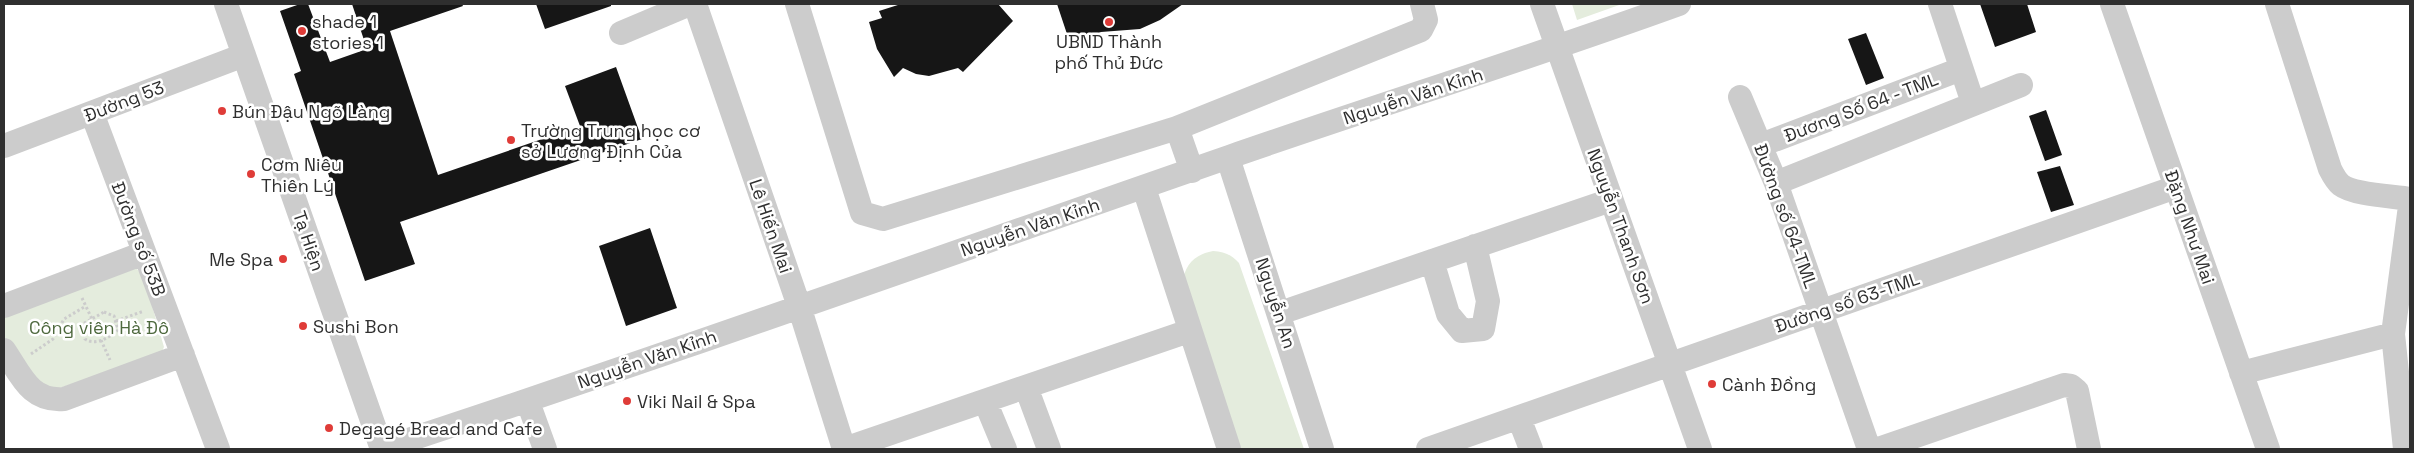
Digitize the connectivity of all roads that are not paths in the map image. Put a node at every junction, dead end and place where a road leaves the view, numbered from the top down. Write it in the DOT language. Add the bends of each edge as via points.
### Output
graph roads {
  1 [pos="226,4"];
  2 [pos="690,4"];
  3 [pos="695,4"];
  4 [pos="797,4"];
  5 [pos="1422,4"];
  6 [pos="1542,4"];
  7 [pos="1679,4"];
  8 [pos="1940,4"];
  9 [pos="2277,4"];
  10 [pos="2118,5"];
  11 [pos="621,33"];
  12 [pos="1558,47"];
  13 [pos="244,55"];
  14 [pos="1961,69"];
  15 [pos="2021,86"];
  16 [pos="1740,96"];
  17 [pos="1973,103"];
  18 [pos="92,113"];
  19 [pos="1176,128"];
  20 [pos="1761,145"];
  21 [pos="4,146"];
  22 [pos="1228,158"];
  23 [pos="1192,171"];
  24 [pos="1776,183"];
  25 [pos="1144,188"];
  26 [pos="2176,188"];
  27 [pos="2410,199"];
  28 [pos="1611,200"];
  29 [pos="2410,206"];
  30 [pos="1475,246"];
  31 [pos="144,253"];
  32 [pos="1432,261"];
  33 [pos="4,306"];
  34 [pos="799,306"];
  35 [pos="1820,312"];
  36 [pos="1280,313"];
  37 [pos="1189,331"];
  38 [pos="2393,334"];
  39 [pos="183,355"];
  40 [pos="8,356"];
  41 [pos="1671,364"];
  42 [pos="2241,372"];
  43 [pos="1026,387"];
  44 [pos="985,401"];
  45 [pos="528,402"];
  46 [pos="1519,418"];
  47 [pos="218,449"];
  48 [pos="382,449"];
  49 [pos="545,449"];
  50 [pos="844,449"];
  51 [pos="1005,449"];
  52 [pos="1049,449"];
  53 [pos="1229,449"];
  54 [pos="1322,449"];
  55 [pos="1428,449"];
  56 [pos="1531,449"];
  57 [pos="1700,449"];
  58 [pos="1869,449"];
  59 [pos="1878,449"];
  60 [pos="2089,449"];
  61 [pos="2268,449"];
  62 [pos="2405,449"];
  1 -- 13 [label="street, Tạ Hiện"];
  2 -- 11 [label="street"];
  3 -- 34 [label="street, Lê Hiến Mai"];
  4 -- 19 [label="street" via="862,212 883,219"];
  5 -- 19 [label="street" via="1426,20 1421,30"];
  6 -- 12 [label="street, Nguyễn Thanh Sơn"];
  7 -- 12 [label="street, Nguyễn Văn Kỉnh"];
  8 -- 14 [label="street, Đương Số 64 - TML"];
  9 -- 27 [label="street" via="2336,179 2352,190"];
  10 -- 26 [label="street, Đặng Như Mai"];
  12 -- 22 [label="street, Nguyễn Văn Kỉnh"];
  12 -- 28 [label="street, Nguyễn Thanh Sơn"];
  13 -- 18 [label="street, Đường 53"];
  13 -- 48 [label="street, Tạ Hiện"];
  14 -- 17 [label="street, Đương Số 64 - TML"];
  14 -- 20 [label="street, Đương Số 64 - TML"];
  15 -- 17 [label="street, Đương Số 64 - TML"];
  16 -- 20 [label="street, Đường số 64-TML"];
  17 -- 24 [label="street, Đương Số 64 - TML"];
  18 -- 21 [label="street, Đường 53"];
  18 -- 31 [label="street, Đường số 53B"];
  19 -- 23 [label="street"];
  20 -- 24 [label="street, Đường số 64-TML"];
  22 -- 23 [label="street, Nguyễn Văn Kỉnh"];
  22 -- 36 [label="street, Nguyễn An"];
  23 -- 25 [label="street, Nguyễn Văn Kỉnh"];
  24 -- 35 [label="street, Đường số 64-TML"];
  25 -- 34 [label="street, Nguyễn Văn Kỉnh"];
  25 -- 37 [label="street"];
  26 -- 35 [label="street, Đường số 63-TML"];
  26 -- 42 [label="street, Đặng Như Mai"];
  28 -- 30 [label="street"];
  28 -- 41 [label="street, Nguyễn Thanh Sơn"];
  29 -- 38 [label="street"];
  30 -- 32 [label="street"];
  30 -- 32 [label="street" via="1488,301 1482,329 1462,331 1448,314"];
  31 -- 33 [label="street"];
  31 -- 39 [label="street, Đường số 53B"];
  32 -- 36 [label="street"];
  34 -- 45 [label="street, Nguyễn Văn Kỉnh"];
  34 -- 50 [label="street, Lê Hiến Mai"];
  35 -- 41 [label="street, Đường số 63-TML"];
  35 -- 58 [label="street, Đường số 64-TML"];
  36 -- 54 [label="street, Nguyễn An"];
  37 -- 43 [label="street"];
  37 -- 53 [label="street"];
  38 -- 42 [label="street"];
  38 -- 62 [label="street"];
  39 -- 40 [label="street" via="64,399 50,400 34,393"];
  39 -- 47 [label="street, Đường số 53B"];
  41 -- 46 [label="street, Đường số 63-TML"];
  41 -- 57 [label="street, Nguyễn Thanh Sơn"];
  42 -- 61 [label="street, Đặng Như Mai"];
  43 -- 44 [label="street"];
  43 -- 52 [label="street"];
  44 -- 50 [label="street"];
  44 -- 51 [label="street"];
  45 -- 48 [label="street, Nguyễn Văn Kỉnh"];
  45 -- 49 [label="street"];
  46 -- 55 [label="street, Đường số 63-TML"];
  46 -- 56 [label="street"];
  59 -- 60 [label="street" via="2064,385 2077,391"];
}
